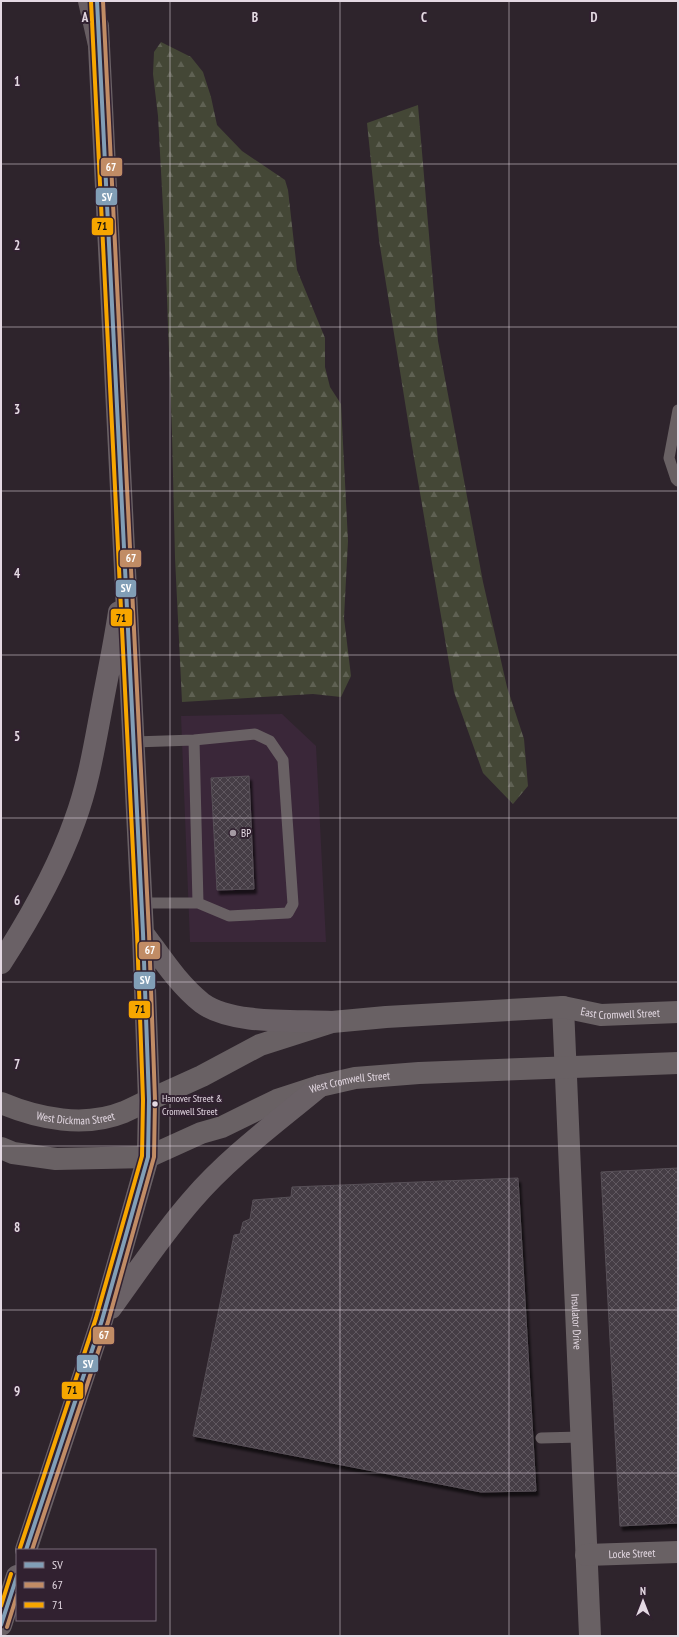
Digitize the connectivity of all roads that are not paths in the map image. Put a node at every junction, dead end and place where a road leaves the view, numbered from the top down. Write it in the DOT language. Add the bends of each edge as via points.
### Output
graph roads {
  1 [pos="89,1"];
  2 [pos="97,1"];
  3 [pos="99,45"];
  4 [pos="678,410"];
  5 [pos="678,481"];
  6 [pos="126,562"];
  7 [pos="194,740"];
  8 [pos="134,742"];
  9 [pos="142,903"];
  10 [pos="198,903"];
  11 [pos="143,933"];
  12 [pos="1,963"];
  13 [pos="563,1007"];
  14 [pos="678,1012"];
  15 [pos="332,1022"];
  16 [pos="678,1063"];
  17 [pos="564,1068"];
  18 [pos="320,1086"];
  19 [pos="149,1100"];
  20 [pos="1,1103"];
  21 [pos="1,1148"];
  22 [pos="148,1157"];
  23 [pos="102,1320"];
  24 [pos="581,1437"];
  25 [pos="541,1438"];
  26 [pos="26,1549"];
  27 [pos="678,1552"];
  28 [pos="586,1555"];
  29 [pos="16,1579"];
  30 [pos="2,1622"];
  31 [pos="590,1636"];
  1 -- 3 [label="highway"];
  2 -- 3 [label="main road"];
  3 -- 6 [label="main road"];
  4 -- 5 [label="lane" via="669,458"];
  6 -- 8 [label="main road"];
  6 -- 12 [label="main road" via="92,763 81,803 68,840 47,884"];
  7 -- 8 [label="lane"];
  7 -- 10 [label="lane"];
  7 -- 10 [label="lane" via="255,734 270,741 283,760 293,904 288,913 229,916"];
  8 -- 9 [label="main road"];
  9 -- 10 [label="lane"];
  9 -- 11 [label="main road"];
  11 -- 15 [label="main road" via="186,989 203,1004 246,1019"];
  11 -- 19 [label="main road"];
  13 -- 14 [label="street, East Cromwell Street" via="601,1015"];
  13 -- 15 [label="street"];
  13 -- 17 [label="street, Insulator Drive"];
  15 -- 19 [label="street" via="260,1045 202,1076"];
  16 -- 17 [label="street"];
  17 -- 18 [label="street, West Cromwell Street" via="420,1073 355,1078"];
  17 -- 24 [label="street, Insulator Drive"];
  18 -- 22 [label="street, West Cromwell Street" via="277,1100 222,1127 201,1133"];
  18 -- 23 [label="main road" via="221,1170 193,1198"];
  19 -- 20 [label="street, West Dickman Street" via="123,1112 89,1121 56,1119"];
  19 -- 22 [label="main road"];
  21 -- 22 [label="street" via="13,1153 56,1159"];
  22 -- 23 [label="main road"];
  23 -- 26 [label="main road"];
  24 -- 25 [label="lane"];
  24 -- 28 [label="street, Insulator Drive"];
  27 -- 28 [label="street, Locke Street"];
  28 -- 31 [label="street, Insulator Drive"];
  29 -- 30 [label="main road"];
}
